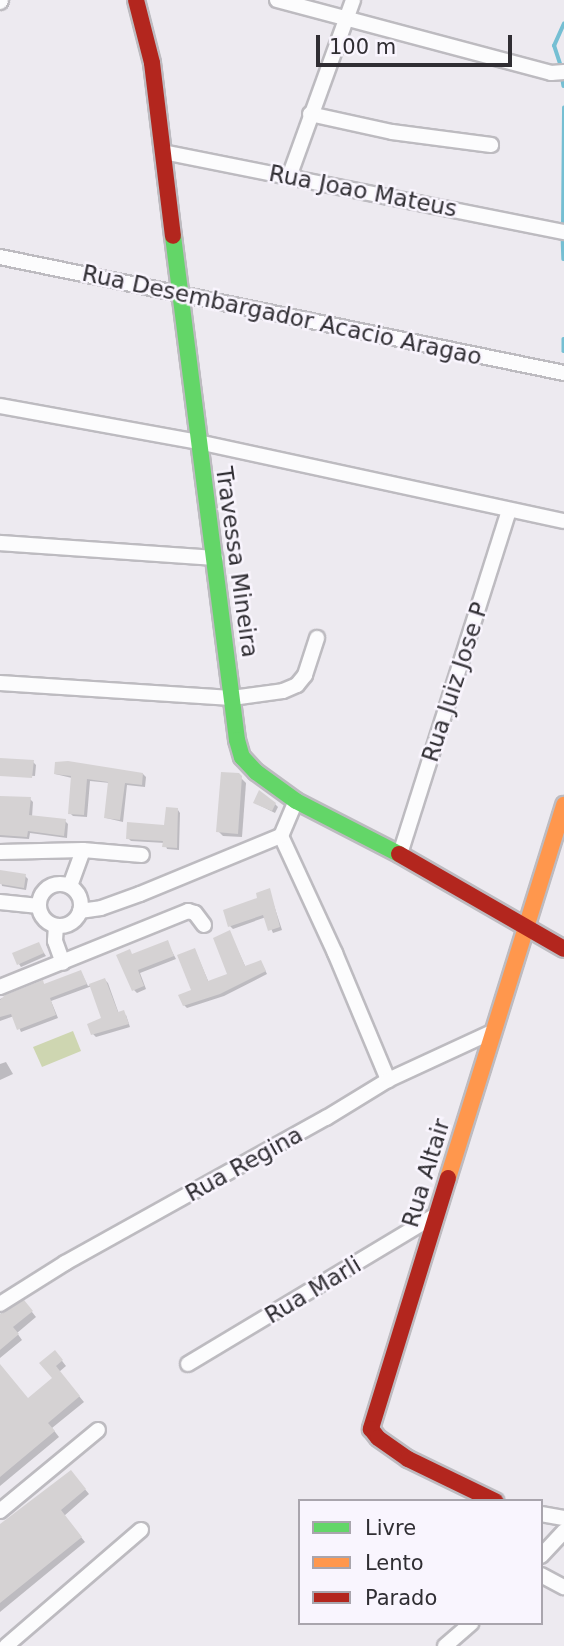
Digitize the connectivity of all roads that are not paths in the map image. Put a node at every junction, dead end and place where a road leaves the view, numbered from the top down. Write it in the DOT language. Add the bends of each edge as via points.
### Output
graph roads {
  1 [pos="136,0"];
  2 [pos="277,0"];
  3 [pos="353,0"];
  4 [pos="344,18"];
  5 [pos="558,72"];
  6 [pos="310,114"];
  7 [pos="491,145"];
  8 [pos="163,152"];
  9 [pos="289,177"];
  10 [pos="564,232"];
  11 [pos="0,257"];
  12 [pos="182,294"];
  13 [pos="558,372"];
  14 [pos="0,406"];
  15 [pos="198,442"];
  16 [pos="509,511"];
  17 [pos="564,521"];
  18 [pos="0,543"];
  19 [pos="215,558"];
  20 [pos="317,638"];
  21 [pos="0,683"];
  22 [pos="232,698"];
  23 [pos="296,801"];
  24 [pos="564,805"];
  25 [pos="281,836"];
  26 [pos="83,850"];
  27 [pos="0,852"];
  28 [pos="400,854"];
  29 [pos="142,855"];
  30 [pos="70,886"];
  31 [pos="0,902"];
  32 [pos="38,906"];
  33 [pos="80,911"];
  34 [pos="204,925"];
  35 [pos="55,926"];
  36 [pos="526,929"];
  37 [pos="564,949"];
  38 [pos="63,963"];
  39 [pos="0,987"];
  40 [pos="492,1032"];
  41 [pos="388,1080"];
  42 [pos="437,1215"];
  43 [pos="0,1304"];
  44 [pos="188,1364"];
  45 [pos="98,1430"];
  46 [pos="491,1499"];
  47 [pos="0,1511"];
  48 [pos="543,1514"];
  49 [pos="564,1518"];
  50 [pos="141,1530"];
  51 [pos="564,1531"];
  52 [pos="543,1554"];
  53 [pos="543,1576"];
  54 [pos="564,1587"];
  55 [pos="469,1625"];
  56 [pos="449,1643"];
  57 [pos="6,1646"];
  58 [pos="470,1646"];
  1 -- 8 [label="street, Travessa Mineira" via="152,64"];
  2 -- 4 [label="street"];
  3 -- 4 [label="street"];
  4 -- 5 [label="street"];
  4 -- 6 [label="street"];
  6 -- 7 [label="street" via="392,132"];
  6 -- 9 [label="street"];
  8 -- 9 [label="street, Rua Joao Mateus"];
  8 -- 12 [label="street, Travessa Mineira"];
  9 -- 10 [label="street, Rua Joao Mateus"];
  11 -- 12 [label="street, Rua Desembargador Acacio Aragao"];
  12 -- 13 [label="street, Rua Desembargador Acacio Aragao"];
  12 -- 15 [label="street, Travessa Mineira"];
  14 -- 15 [label="street"];
  15 -- 16 [label="street"];
  15 -- 19 [label="street, Travessa Mineira"];
  16 -- 17 [label="street"];
  16 -- 28 [label="street, Rua Juiz Jose P"];
  18 -- 19 [label="street"];
  19 -- 22 [label="street, Travessa Mineira"];
  20 -- 22 [label="street" via="297,685"];
  21 -- 22 [label="street"];
  22 -- 23 [label="street, Travessa Mineira" via="242,757"];
  23 -- 25 [label="street"];
  23 -- 28 [label="street, Travessa Mineira"];
  24 -- 36 [label="street, Rua Altair"];
  25 -- 33 [label="street" via="140,894"];
  25 -- 41 [label="street"];
  26 -- 27 [label="street"];
  26 -- 29 [label="street"];
  26 -- 30 [label="street"];
  28 -- 36 [label="street, Travessa Mineira"];
  30 -- 32 [label="street" via="51,885"];
  30 -- 33 [label="street" via="79,895"];
  31 -- 32 [label="street"];
  32 -- 35 [label="street" via="43,918"];
  33 -- 35 [label="street" via="70,923"];
  34 -- 38 [label="street" via="188,911"];
  35 -- 38 [label="street"];
  36 -- 37 [label="street, Travessa Mineira"];
  36 -- 40 [label="street, Rua Altair"];
  38 -- 39 [label="street"];
  40 -- 41 [label="street, Rua Regina"];
  40 -- 42 [label="street, Rua Altair"];
  41 -- 43 [label="street, Rua Regina"];
  42 -- 44 [label="street, Rua Marli"];
  42 -- 46 [label="street, Rua Altair" via="370,1429 408,1459"];
  45 -- 47 [label="street"];
  48 -- 49 [label="street"];
  50 -- 57 [label="street"];
  51 -- 52 [label="street"];
  53 -- 54 [label="street"];
  55 -- 56 [label="street"];
  56 -- 58 [label="street"];
}
